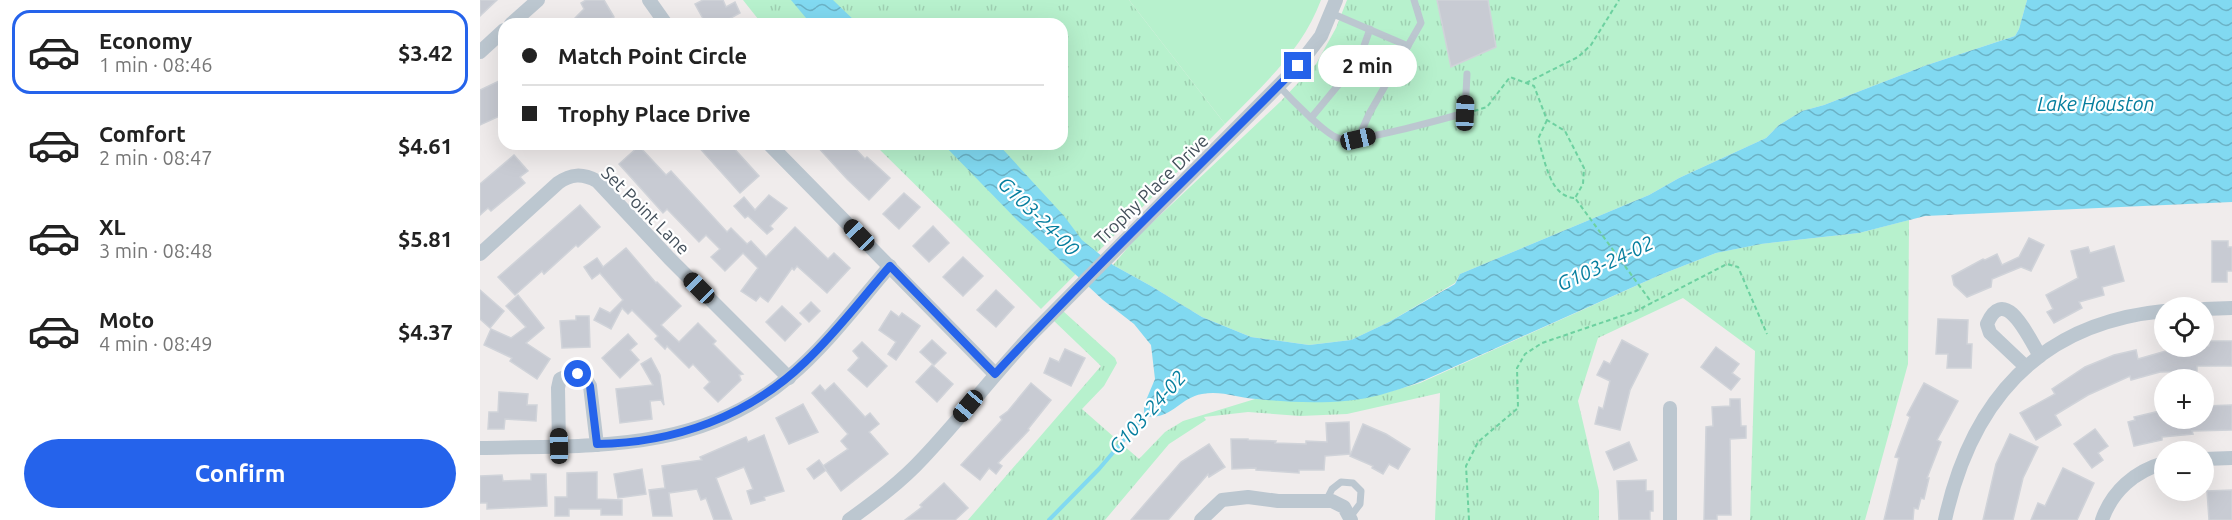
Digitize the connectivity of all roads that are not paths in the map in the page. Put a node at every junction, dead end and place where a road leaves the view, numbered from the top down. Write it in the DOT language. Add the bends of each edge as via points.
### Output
graph roads {
  1 [pos="538,0"];
  2 [pos="650,0"];
  3 [pos="1414,0"];
  4 [pos="1333,6"];
  5 [pos="518,18"];
  6 [pos="662,18"];
  7 [pos="1370,29"];
  8 [pos="498,36"];
  9 [pos="1408,46"];
  10 [pos="480,52"];
  11 [pos="1467,74"];
  12 [pos="1279,86"];
  13 [pos="1311,118"];
  14 [pos="1358,139"];
  15 [pos="774,150"];
  16 [pos="480,254"];
  17 [pos="890,266"];
  18 [pos="2232,308"];
  19 [pos="2214,309"];
  20 [pos="2154,312"];
  21 [pos="2040,356"];
  22 [pos="2026,367"];
  23 [pos="995,374"];
  24 [pos="789,378"];
  25 [pos="1670,408"];
  26 [pos="597,444"];
  27 [pos="559,446"];
  28 [pos="480,448"];
  29 [pos="2232,458"];
  30 [pos="2214,459"];
  31 [pos="2154,467"];
  32 [pos="1326,501"];
  33 [pos="1351,518"];
  34 [pos="849,520"];
  35 [pos="1202,520"];
  36 [pos="1670,520"];
  37 [pos="1945,520"];
  38 [pos="2102,520"];
  1 -- 5 [label="street"];
  2 -- 6 [label="street"];
  3 -- 9 [label="lane" via="1421,23"];
  4 -- 7 [label="lane"];
  4 -- 12 [label="street, Trophy Place Drive" via="1311,52"];
  7 -- 9 [label="lane"];
  7 -- 13 [label="lane" via="1359,60"];
  8 -- 10 [label="street"];
  9 -- 14 [label="lane"];
  11 -- 14 [label="lane" via="1465,113"];
  12 -- 13 [label="lane"];
  12 -- 23 [label="street, Trophy Place Drive"];
  13 -- 14 [label="lane" via="1337,138"];
  15 -- 17 [label="street"];
  16 -- 24 [label="street, Set Point Lane" via="558,183 567,177 587,175"];
  17 -- 23 [label="street"];
  17 -- 24 [label="street" via="824,344"];
  18 -- 19 [label="street"];
  20 -- 21 [label="street" via="2097,325 2068,337"];
  21 -- 22 [label="street"];
  21 -- 22 [label="street" via="2015,315 2008,310 1991,315 1987,324 1990,333"];
  22 -- 37 [label="street" via="1993,403 1970,440"];
  23 -- 34 [label="street, Trophy Place Drive" via="922,459"];
  24 -- 26 [label="street" via="751,404 706,425 644,441"];
  25 -- 36 [label="street"];
  26 -- 27 [label="street"];
  26 -- 27 [label="street" via="590,386 578,374 560,379"];
  27 -- 28 [label="street"];
  29 -- 30 [label="street"];
  31 -- 38 [label="street" via="2140,473 2113,496"];
  32 -- 33 [label="street" via="1339,503"];
  32 -- 33 [label="lane" via="1341,482 1353,483 1361,491 1360,504"];
  32 -- 35 [label="street" via="1231,498 1222,500"];
}
